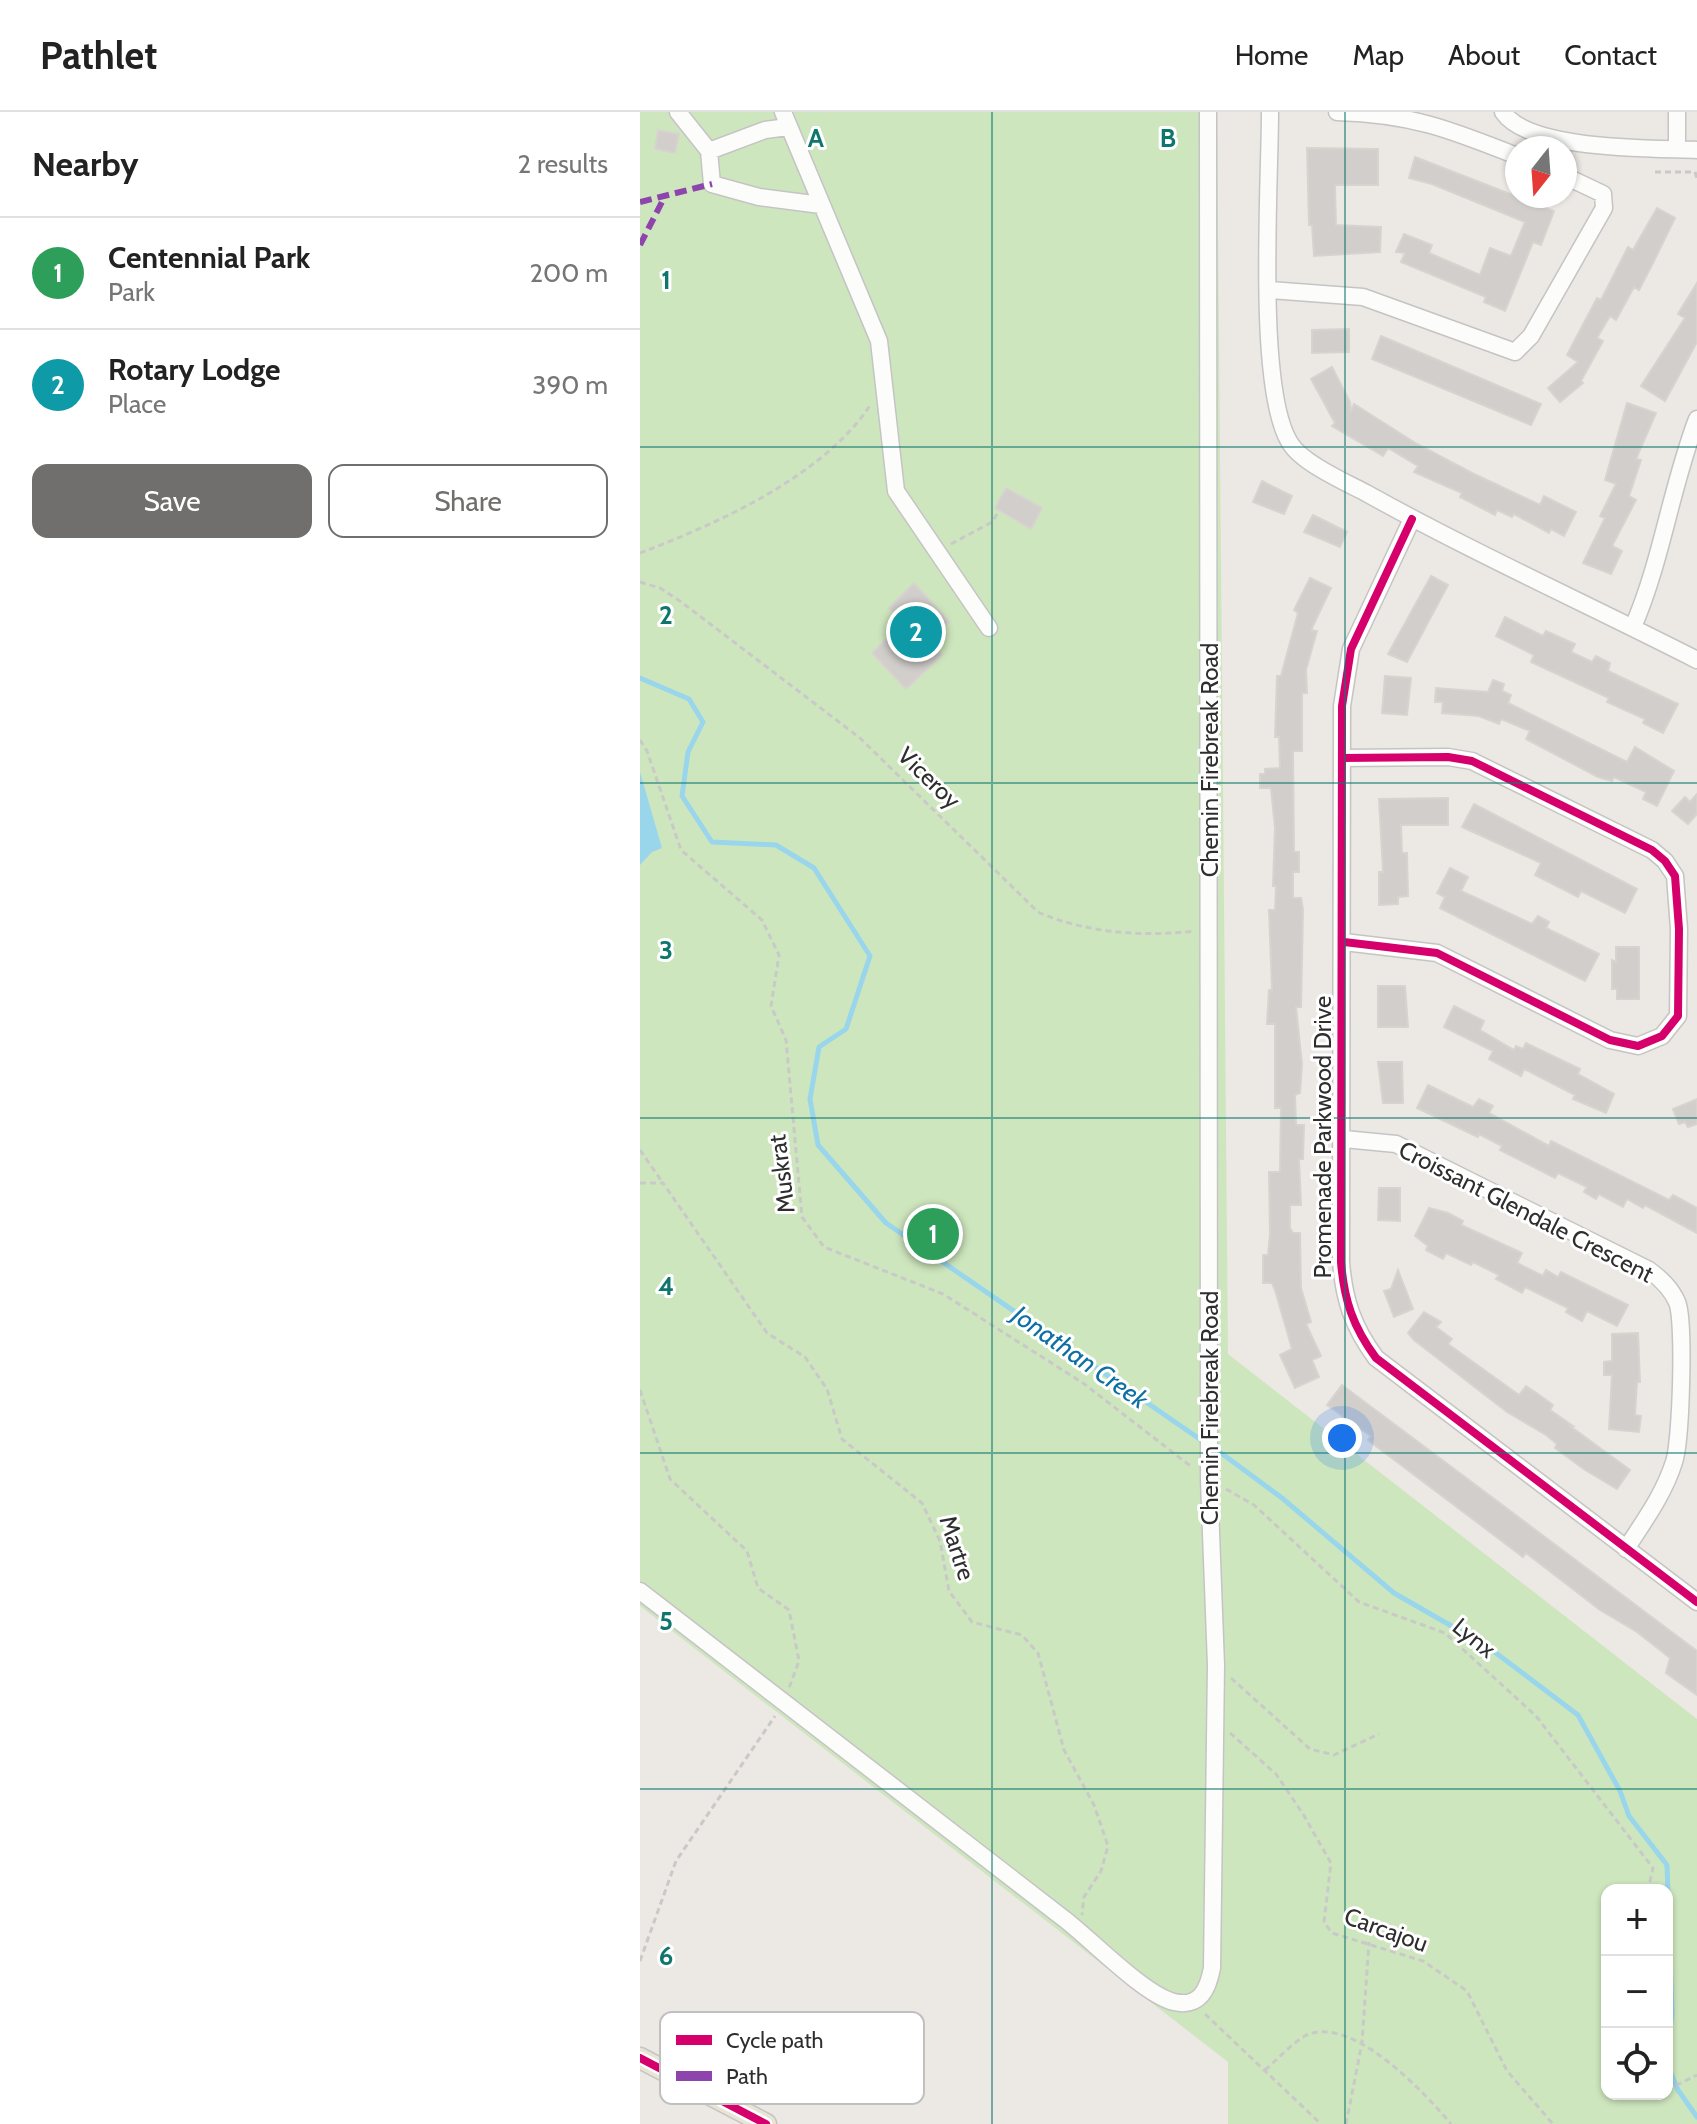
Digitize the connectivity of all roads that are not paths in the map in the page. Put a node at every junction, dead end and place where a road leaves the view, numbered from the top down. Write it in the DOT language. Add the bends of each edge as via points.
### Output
graph roads {
  1 [pos="678,112"];
  2 [pos="1208,112"];
  3 [pos="1270,112"];
  4 [pos="1337,112"];
  5 [pos="1503,112"];
  6 [pos="1677,112"];
  7 [pos="786,119"];
  8 [pos="1677,149"];
  9 [pos="1697,150"];
  10 [pos="709,151"];
  11 [pos="1505,151"];
  12 [pos="1577,182"];
  13 [pos="821,205"];
  14 [pos="1269,290"];
  15 [pos="1697,419"];
  16 [pos="1412,519"];
  17 [pos="1633,627"];
  18 [pos="989,628"];
  19 [pos="1697,660"];
  20 [pos="1342,758"];
  21 [pos="1344,942"];
  22 [pos="1344,1139"];
  23 [pos="1626,1549"];
  24 [pos="640,1591"];
  25 [pos="1697,1602"];
  26 [pos="640,2058"];
  27 [pos="660,2068"];
  28 [pos="728,2104"];
  29 [pos="766,2124"];
  1 -- 10 [label="street"];
  2 -- 24 [label="street, Chemin Firebreak Road" via="1209,1480 1216,1665 1212,1968 1203,1995 1193,2003 1158,1996"];
  3 -- 14 [label="street"];
  4 -- 11 [label="street" via="1382,113 1437,124"];
  5 -- 8 [label="street" via="1517,124 1580,143"];
  6 -- 8 [label="street"];
  7 -- 10 [label="street"];
  7 -- 13 [label="street"];
  8 -- 9 [label="street"];
  10 -- 13 [label="street" via="712,184"];
  12 -- 14 [label="street" via="1603,194 1604,208 1531,336 1515,352 1363,297"];
  13 -- 18 [label="street" via="879,341 896,491"];
  14 -- 16 [label="street" via="1274,402 1290,445"];
  15 -- 17 [label="street" via="1680,462 1650,588"];
  16 -- 17 [label="street"];
  16 -- 20 [label="street, Promenade Parkwood Drive" via="1351,649 1342,706"];
  17 -- 19 [label="street"];
  20 -- 21 [label="street, Promenade Parkwood Drive"];
  20 -- 21 [label="street" via="1472,761 1652,850 1675,876 1678,1016 1662,1036 1638,1046 1610,1040 1437,953"];
  21 -- 22 [label="street, Promenade Parkwood Drive"];
  22 -- 23 [label="street, Promenade Parkwood Drive" via="1341,1262 1344,1297 1358,1334 1376,1358"];
  22 -- 23 [label="street, Croissant Glendale Crescent" via="1396,1144 1649,1270 1665,1283 1679,1305 1675,1459 1664,1489"];
  23 -- 25 [label="street, Promenade Parkwood Drive"];
  26 -- 27 [label="main road"];
  28 -- 29 [label="main road"];
}
